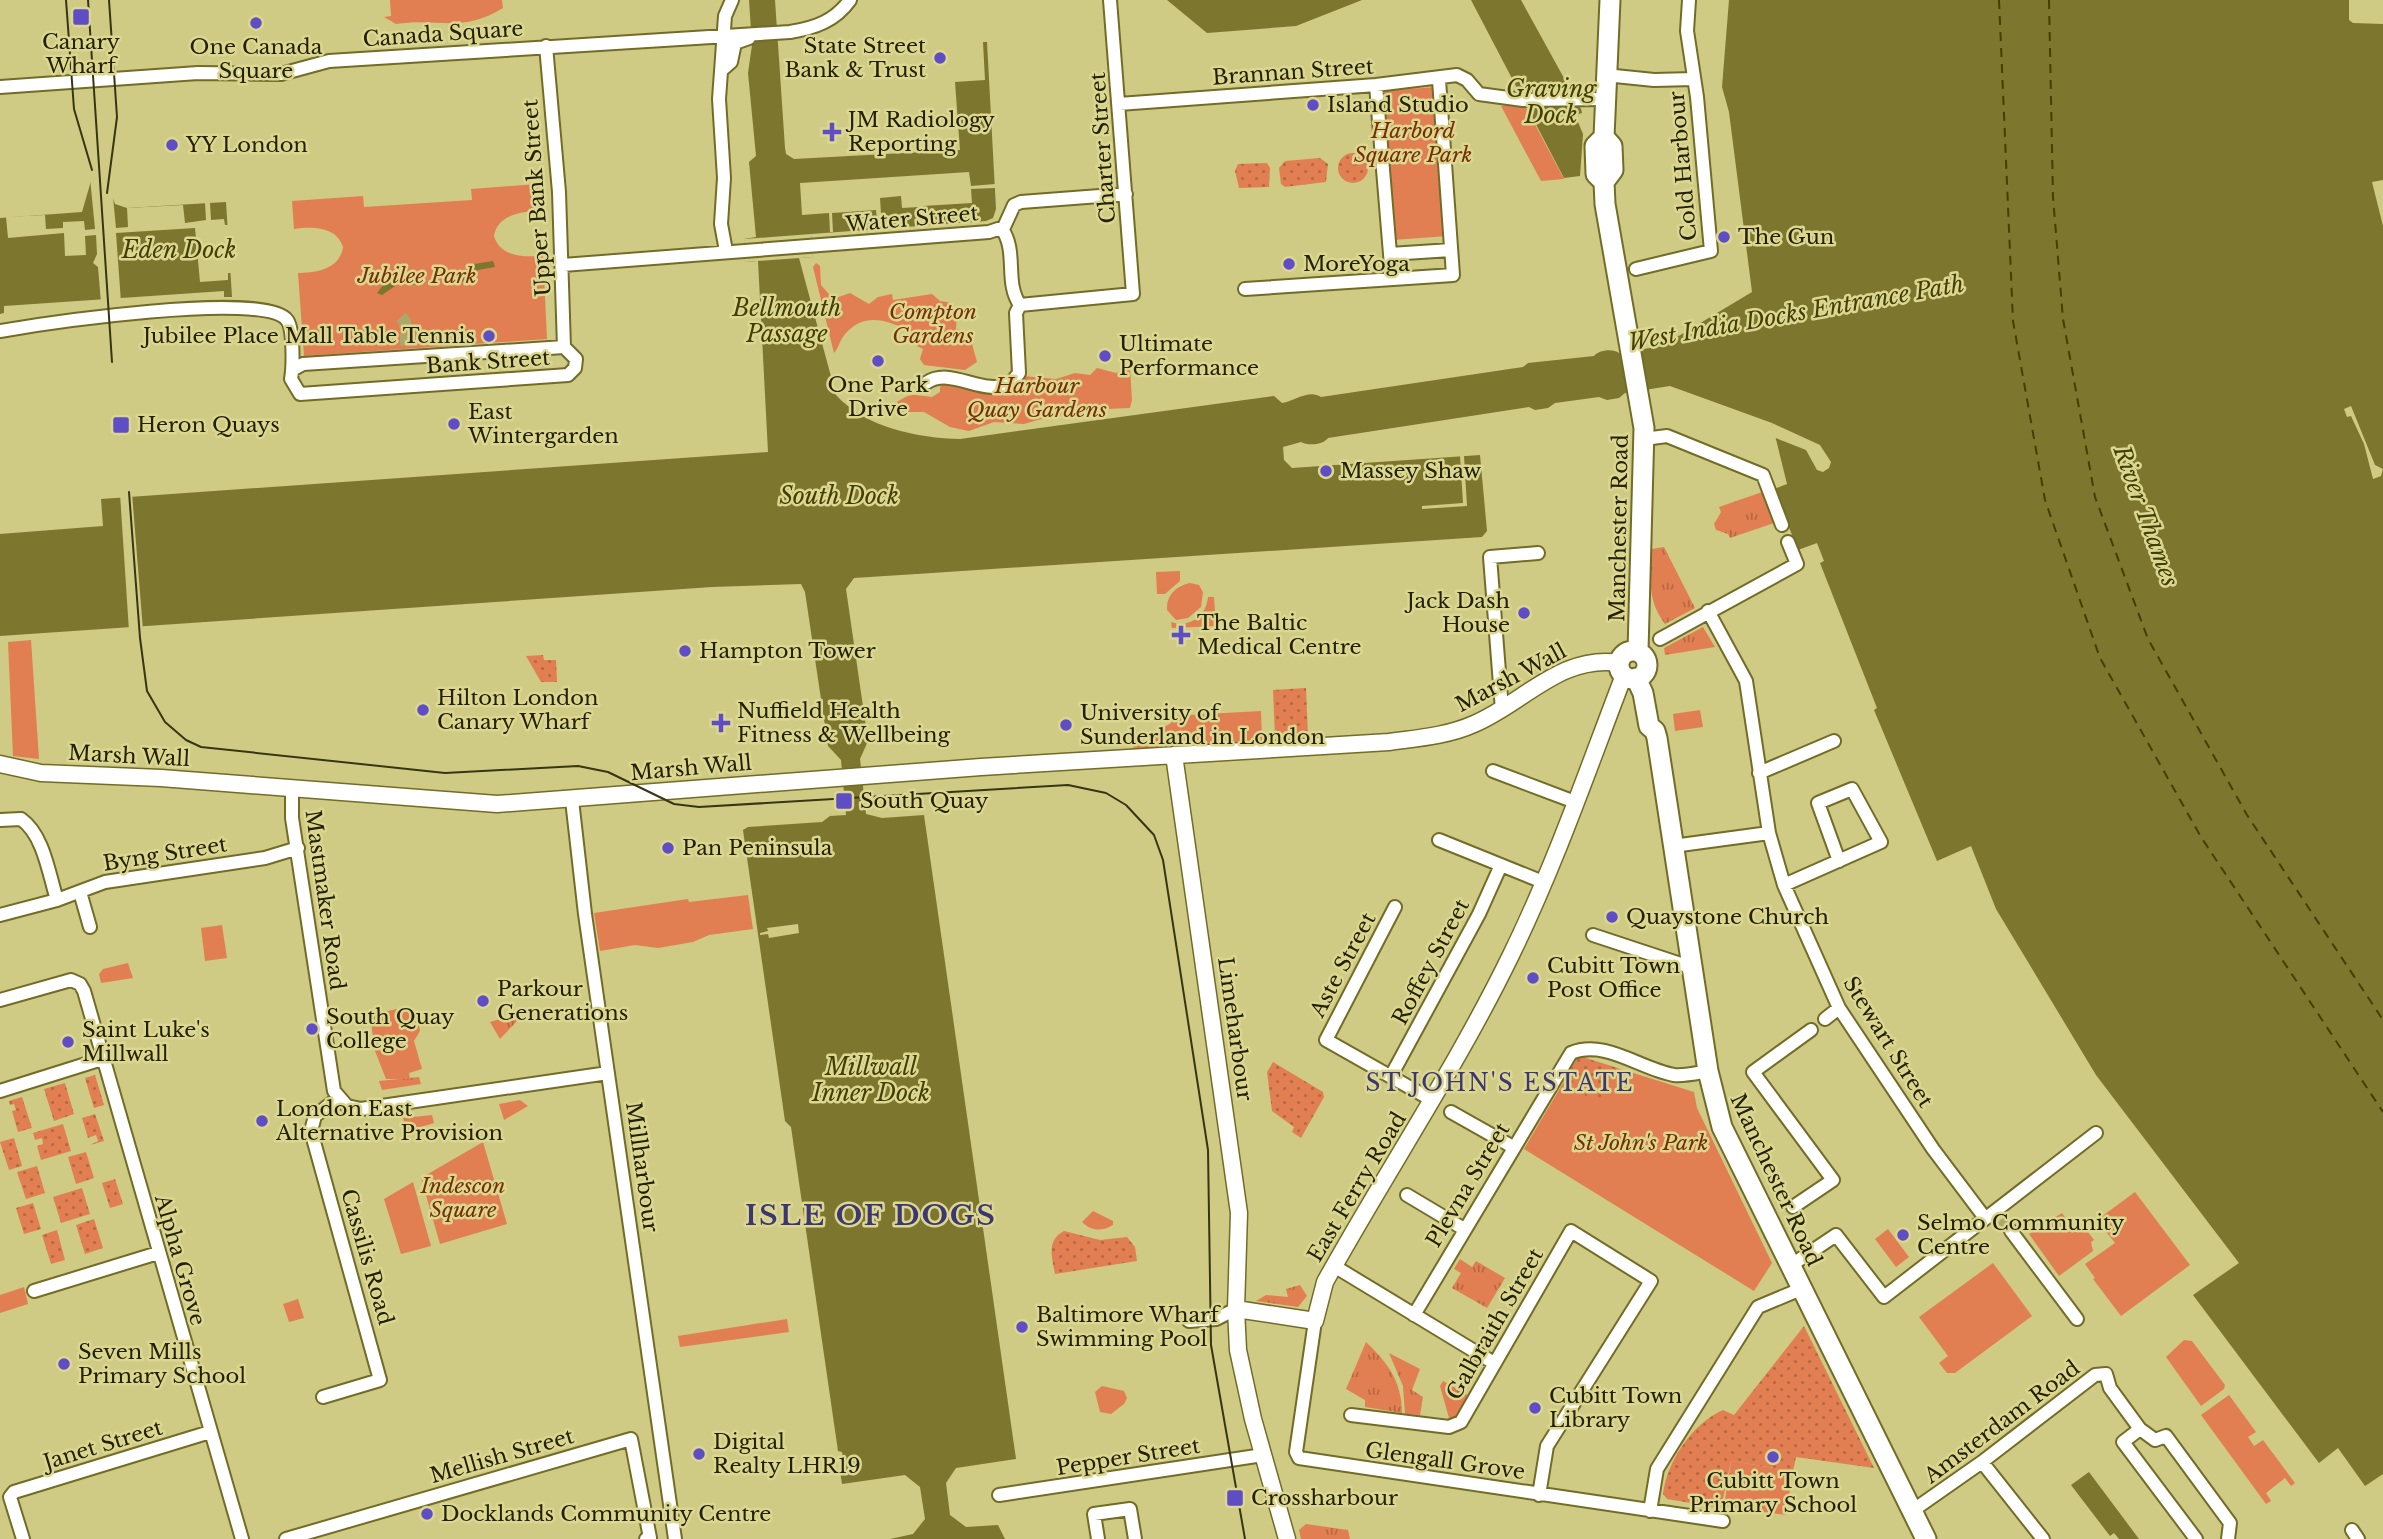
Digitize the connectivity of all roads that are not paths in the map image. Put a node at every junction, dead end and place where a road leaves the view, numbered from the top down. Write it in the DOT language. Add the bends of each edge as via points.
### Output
graph roads {
  1 [pos="732,0"];
  2 [pos="850,0"];
  3 [pos="1110,0"];
  4 [pos="1611,0"];
  5 [pos="1689,0"];
  6 [pos="723,34"];
  7 [pos="705,35"];
  8 [pos="744,37"];
  9 [pos="546,46"];
  10 [pos="721,50"];
  11 [pos="723,69"];
  12 [pos="1605,75"];
  13 [pos="1439,79"];
  14 [pos="1694,79"];
  15 [pos="1377,85"];
  16 [pos="0,87"];
  17 [pos="1605,99"];
  18 [pos="1119,104"];
  19 [pos="1126,194"];
  20 [pos="1002,229"];
  21 [pos="1451,250"];
  22 [pos="726,251"];
  23 [pos="1390,254"];
  24 [pos="563,265"];
  25 [pos="1636,269"];
  26 [pos="1392,278"];
  27 [pos="1245,289"];
  28 [pos="1020,305"];
  29 [pos="0,331"];
  30 [pos="564,347"];
  31 [pos="294,369"];
  32 [pos="926,383"];
  33 [pos="1644,439"];
  34 [pos="1782,525"];
  35 [pos="1788,542"];
  36 [pos="1538,554"];
  37 [pos="1708,611"];
  38 [pos="1660,639"];
  39 [pos="1631,672"];
  40 [pos="1502,710"];
  41 [pos="1834,741"];
  42 [pos="1174,755"];
  43 [pos="0,764"];
  44 [pos="1493,771"];
  45 [pos="1759,773"];
  46 [pos="292,789"];
  47 [pos="572,800"];
  48 [pos="1575,802"];
  49 [pos="0,820"];
  50 [pos="1769,833"];
  51 [pos="1439,840"];
  52 [pos="1673,846"];
  53 [pos="298,848"];
  54 [pos="1839,861"];
  55 [pos="1501,865"];
  56 [pos="1543,882"];
  57 [pos="1784,885"];
  58 [pos="80,892"];
  59 [pos="57,900"];
  60 [pos="1395,907"];
  61 [pos="0,915"];
  62 [pos="90,927"];
  63 [pos="1593,935"];
  64 [pos="1693,968"];
  65 [pos="0,1000"];
  66 [pos="1839,1008"];
  67 [pos="1825,1019"];
  68 [pos="1811,1030"];
  69 [pos="102,1059"];
  70 [pos="1707,1071"];
  71 [pos="608,1073"];
  72 [pos="1391,1076"];
  73 [pos="0,1091"];
  74 [pos="338,1098"];
  75 [pos="1432,1100"];
  76 [pos="1451,1112"];
  77 [pos="2096,1133"];
  78 [pos="1513,1147"];
  79 [pos="1407,1195"];
  80 [pos="1793,1208"];
  81 [pos="1985,1218"];
  82 [pos="1464,1229"];
  83 [pos="2011,1231"];
  84 [pos="158,1253"];
  85 [pos="1334,1266"];
  86 [pos="1790,1266"];
  87 [pos="1801,1289"];
  88 [pos="34,1290"];
  89 [pos="1236,1310"];
  90 [pos="1414,1315"];
  91 [pos="2077,1320"];
  92 [pos="1189,1321"];
  93 [pos="1315,1321"];
  94 [pos="1494,1363"];
  95 [pos="323,1397"];
  96 [pos="1351,1415"];
  97 [pos="2140,1429"];
  98 [pos="210,1432"];
  99 [pos="1263,1455"];
  100 [pos="1982,1462"];
  101 [pos="999,1495"];
  102 [pos="1539,1495"];
  103 [pos="1650,1511"];
  104 [pos="1912,1511"];
  105 [pos="1723,1521"];
  106 [pos="23,1539"];
  107 [pos="242,1539"];
  108 [pos="286,1539"];
  109 [pos="648,1539"];
  110 [pos="675,1539"];
  111 [pos="1098,1539"];
  112 [pos="1135,1539"];
  113 [pos="1287,1539"];
  114 [pos="1926,1539"];
  115 [pos="2043,1539"];
  116 [pos="2196,1539"];
  117 [pos="2228,1539"];
  1 -- 6 [label="street"];
  2 -- 8 [label="street, Canada Square" via="822,25"];
  3 -- 18 [label="street, Charter Street"];
  4 -- 12 [label="main road, Manchester Road"];
  5 -- 14 [label="street, Cold Harbour" via="1687,31"];
  6 -- 7 [label="street, Canada Square"];
  6 -- 8 [label="street, Canada Square"];
  6 -- 10 [label="street"];
  7 -- 9 [label="street, Canada Square"];
  7 -- 10 [label="street"];
  8 -- 11 [label="street"];
  9 -- 16 [label="street, Canada Square" via="343,60 281,74 198,73"];
  9 -- 24 [label="street, Upper Bank Street"];
  10 -- 11 [label="street"];
  11 -- 22 [label="street" via="719,100 724,178 721,223"];
  12 -- 14 [label="street"];
  12 -- 17 [label="main road, Manchester Road"];
  13 -- 15 [label="street, Brannan Street"];
  13 -- 17 [label="street, Brannan Street" via="1457,75 1479,94 1523,100"];
  13 -- 21 [label="street"];
  14 -- 25 [label="street, Cold Harbour" via="1711,251"];
  15 -- 18 [label="street, Brannan Street"];
  15 -- 23 [label="street"];
  17 -- 33 [label="main road, Manchester Road" via="1604,137 1595,146 1596,174 1604,182"];
  18 -- 19 [label="street, Charter Street"];
  19 -- 20 [label="street, Water Street" via="1021,202 1014,205"];
  19 -- 28 [label="street, Charter Street" via="1133,294"];
  20 -- 22 [label="street, Water Street"];
  20 -- 28 [label="street" via="1009,242 1013,293"];
  21 -- 23 [label="street"];
  21 -- 26 [label="street" via="1453,275"];
  22 -- 24 [label="street, Water Street"];
  23 -- 26 [label="street"];
  24 -- 30 [label="street, Upper Bank Street"];
  26 -- 27 [label="street"];
  28 -- 32 [label="street" via="1016,313 1019,373 1012,382 983,387 940,377"];
  29 -- 31 [label="street, Bank Street" via="125,313 258,311 288,321"];
  30 -- 31 [label="street, Bank Street" via="303,364"];
  30 -- 31 [label="street, Bank Street" via="576,359 568,375 300,394 292,383"];
  33 -- 34 [label="street" via="1667,436 1763,475"];
  33 -- 39 [label="main road, Manchester Road" via="1638,652 1646,660"];
  35 -- 37 [label="street" via="1797,564"];
  36 -- 40 [label="street" via="1490,557"];
  37 -- 38 [label="street"];
  37 -- 45 [label="street, Stewart Street" via="1746,681"];
  39 -- 40 [label="street, Marsh Wall" via="1604,661 1563,669"];
  39 -- 48 [label="street, East Ferry Road"];
  39 -- 52 [label="main road, Manchester Road" via="1654,685 1660,724 1655,731"];
  40 -- 42 [label="street, Marsh Wall" via="1444,735"];
  41 -- 45 [label="street"];
  42 -- 47 [label="street, Marsh Wall"];
  42 -- 89 [label="street, Limeharbour" via="1238,1200"];
  43 -- 46 [label="street, Marsh Wall" via="28,772"];
  44 -- 48 [label="street"];
  45 -- 50 [label="street, Stewart Street"];
  46 -- 47 [label="street, Marsh Wall" via="469,803"];
  46 -- 53 [label="street, Mastmaker Road"];
  47 -- 71 [label="street, Millharbour"];
  48 -- 56 [label="street, East Ferry Road"];
  49 -- 59 [label="street" via="21,819 31,829"];
  50 -- 52 [label="street"];
  50 -- 57 [label="street, Stewart Street"];
  51 -- 55 [label="street"];
  52 -- 64 [label="main road, Manchester Road"];
  53 -- 58 [label="street, Byng Street" via="265,858 106,882"];
  53 -- 74 [label="street, Mastmaker Road"];
  54 -- 54 [label="street" via="1818,803 1852,789 1881,842"];
  54 -- 57 [label="street"];
  55 -- 56 [label="street"];
  55 -- 72 [label="street, Roffey Street"];
  56 -- 75 [label="street, East Ferry Road" via="1507,963"];
  57 -- 66 [label="street, Stewart Street"];
  58 -- 59 [label="street, Byng Street"];
  58 -- 62 [label="street"];
  59 -- 61 [label="street, Byng Street"];
  60 -- 72 [label="street, Aste Street" via="1326,1040"];
  63 -- 64 [label="street"];
  64 -- 70 [label="main road, Manchester Road"];
  65 -- 69 [label="street, Alpha Grove" via="71,980 80,984"];
  66 -- 67 [label="street"];
  66 -- 81 [label="street, Stewart Street"];
  68 -- 80 [label="street" via="1753,1072 1833,1180"];
  69 -- 73 [label="street"];
  69 -- 84 [label="street, Alpha Grove"];
  70 -- 78 [label="street, Plevna Street" via="1675,1075 1584,1048 1562,1065"];
  70 -- 86 [label="main road, Manchester Road" via="1722,1127"];
  71 -- 74 [label="street" via="361,1109"];
  71 -- 110 [label="street, Millharbour"];
  72 -- 75 [label="street"];
  74 -- 95 [label="street, Cassilis Road" via="316,1116 311,1131 380,1380"];
  75 -- 85 [label="street, East Ferry Road"];
  76 -- 78 [label="street"];
  77 -- 81 [label="street" via="1999,1214"];
  78 -- 82 [label="street, Plevna Street"];
  79 -- 82 [label="street"];
  81 -- 86 [label="street" via="1884,1297 1836,1235"];
  82 -- 90 [label="street, Plevna Street"];
  83 -- 91 [label="street"];
  84 -- 88 [label="street"];
  84 -- 98 [label="street, Alpha Grove"];
  85 -- 90 [label="street"];
  85 -- 93 [label="street, East Ferry Road" via="1318,1299"];
  86 -- 87 [label="main road, Manchester Road"];
  87 -- 103 [label="street" via="1758,1307 1657,1469"];
  87 -- 104 [label="main road, Manchester Road"];
  89 -- 92 [label="street" via="1216,1319"];
  89 -- 93 [label="street"];
  89 -- 99 [label="street" via="1240,1361"];
  90 -- 94 [label="street"];
  93 -- 102 [label="street, Glengall Grove" via="1296,1452 1299,1458"];
  94 -- 96 [label="street, Galbraith Street" via="1461,1422 1449,1427"];
  94 -- 102 [label="street, Galbraith Street" via="1571,1231 1651,1281 1547,1446"];
  97 -- 100 [label="street, Amsterdam Road" via="2110,1388 2109,1377 2101,1374"];
  97 -- 116 [label="street" via="2123,1443"];
  97 -- 117 [label="street" via="2155,1440 2166,1436 2230,1522"];
  98 -- 106 [label="street, Janet Street" via="14,1492 10,1497"];
  98 -- 107 [label="street, Alpha Grove"];
  99 -- 101 [label="street, Pepper Street"];
  99 -- 113 [label="street"];
  100 -- 104 [label="street, Amsterdam Road"];
  100 -- 115 [label="street"];
  102 -- 103 [label="street, Glengall Grove"];
  103 -- 105 [label="street, Glengall Grove"];
  104 -- 114 [label="main road, Manchester Road"];
  108 -- 109 [label="street, Mellish Street" via="631,1439"];
  111 -- 112 [label="street" via="1094,1514 1130,1509"];
}
